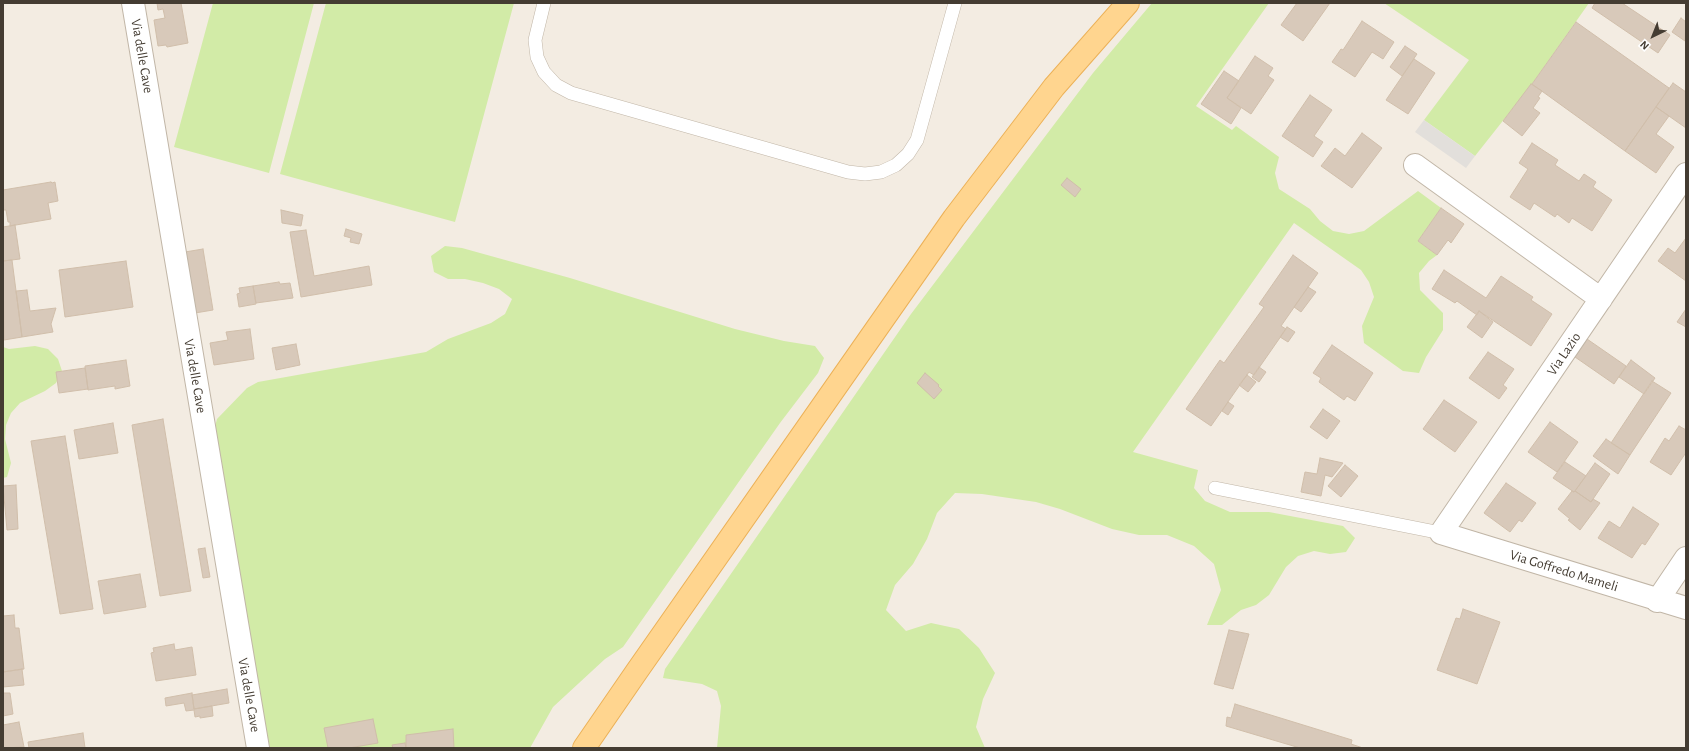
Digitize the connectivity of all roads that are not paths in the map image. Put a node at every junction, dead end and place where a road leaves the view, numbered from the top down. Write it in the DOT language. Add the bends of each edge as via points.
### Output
graph roads {
  1 [pos="133,3"];
  2 [pos="544,3"];
  3 [pos="955,3"];
  4 [pos="1128,3"];
  5 [pos="1415,165"];
  6 [pos="1686,174"];
  7 [pos="1601,299"];
  8 [pos="1215,488"];
  9 [pos="1441,533"];
  10 [pos="1686,558"];
  11 [pos="1657,601"];
  12 [pos="1686,608"];
  13 [pos="258,748"];
  14 [pos="584,748"];
  1 -- 13 [label="street, Via delle Cave"];
  2 -- 3 [label="lane" via="535,40 537,57 544,72 556,84 571,93 848,172 865,174 881,172 896,165 908,154 917,140"];
  4 -- 14 [label="main road" via="1054,87 954,218"];
  5 -- 7 [label="street"];
  6 -- 7 [label="street, Via Lazio"];
  7 -- 9 [label="street, Via Lazio"];
  8 -- 9 [label="lane"];
  9 -- 11 [label="street, Via Goffredo Mameli"];
  10 -- 11 [label="street"];
  11 -- 12 [label="street, Via Goffredo Mameli"];
}
